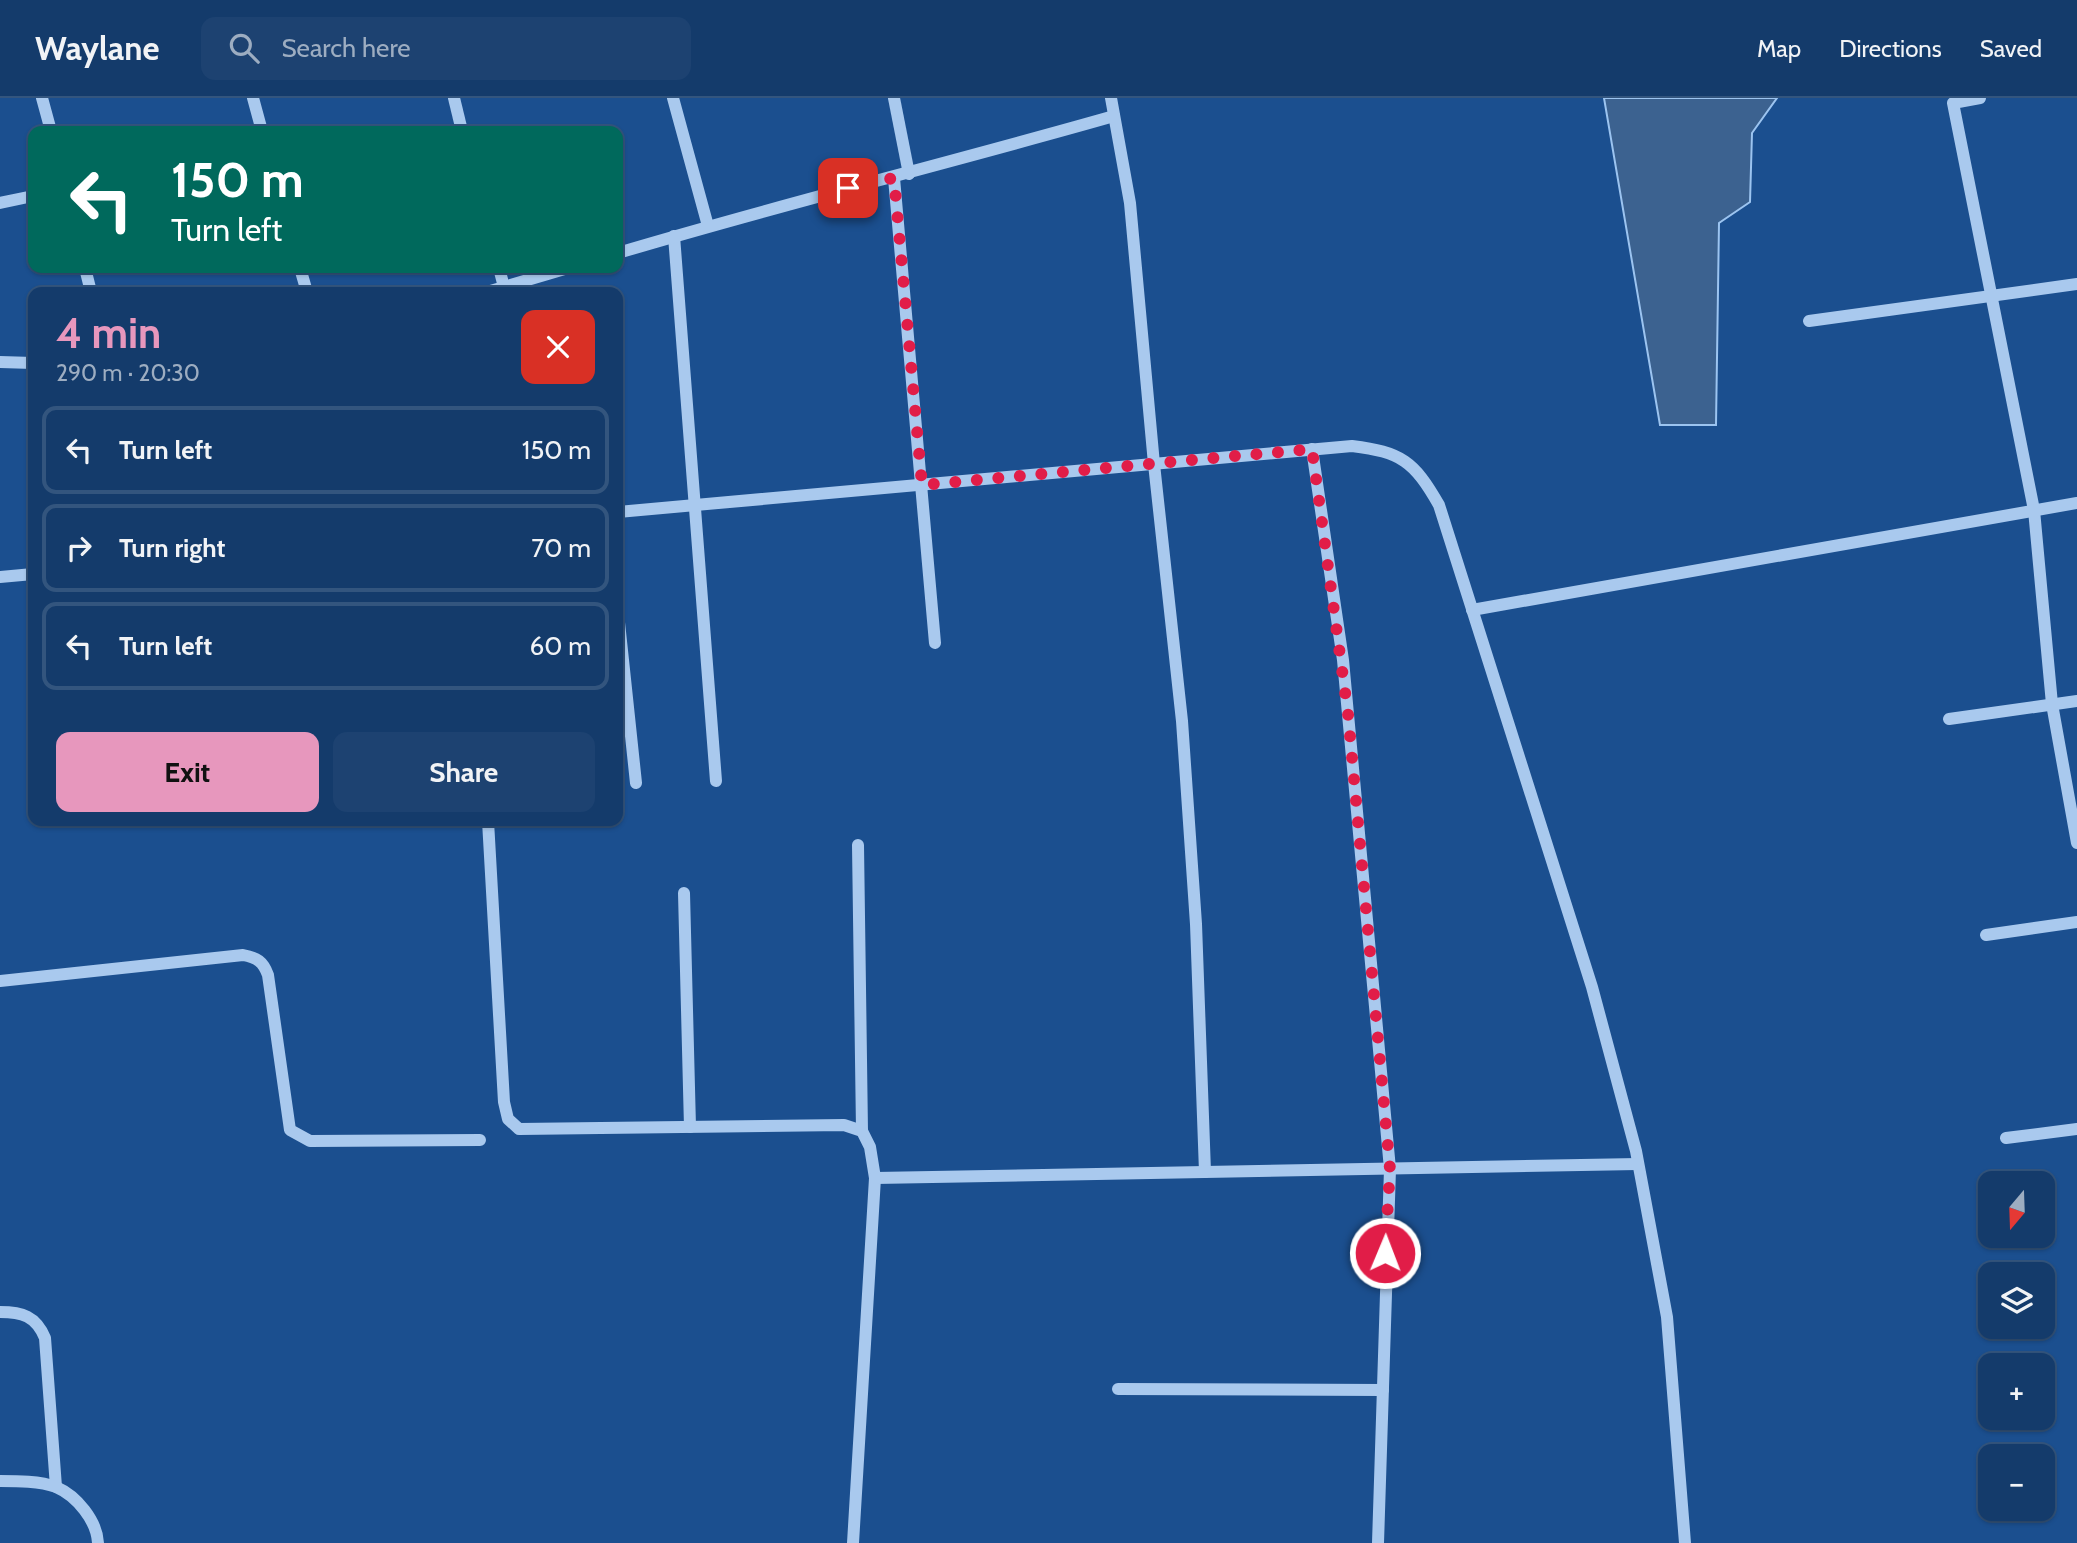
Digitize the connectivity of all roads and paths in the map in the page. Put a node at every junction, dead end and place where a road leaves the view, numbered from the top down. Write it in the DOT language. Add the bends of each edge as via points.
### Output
graph roads {
  1 [pos="42,98"];
  2 [pos="253,98"];
  3 [pos="454,98"];
  4 [pos="673,98"];
  5 [pos="894,98"];
  6 [pos="1111,98"];
  7 [pos="1980,98"];
  8 [pos="1114,116"];
  9 [pos="50,126"];
  10 [pos="261,126"];
  11 [pos="462,126"];
  12 [pos="909,174"];
  13 [pos="894,178"];
  14 [pos="28,197"];
  15 [pos="0,203"];
  16 [pos="708,226"];
  17 [pos="674,236"];
  18 [pos="623,251"];
  19 [pos="500,273"];
  20 [pos="551,273"];
  21 [pos="2077,284"];
  22 [pos="504,287"];
  23 [pos="1990,296"];
  24 [pos="1809,321"];
  25 [pos="0,362"];
  26 [pos="28,366"];
  27 [pos="1312,449"];
  28 [pos="1154,464"];
  29 [pos="922,485"];
  30 [pos="2077,503"];
  31 [pos="697,505"];
  32 [pos="2034,510"];
  33 [pos="623,512"];
  34 [pos="28,575"];
  35 [pos="0,578"];
  36 [pos="1472,610"];
  37 [pos="935,643"];
  38 [pos="623,660"];
  39 [pos="2077,701"];
  40 [pos="2052,704"];
  41 [pos="1949,719"];
  42 [pos="716,781"];
  43 [pos="636,783"];
  44 [pos="488,826"];
  45 [pos="2077,843"];
  46 [pos="858,845"];
  47 [pos="684,893"];
  48 [pos="2077,922"];
  49 [pos="1986,935"];
  50 [pos="0,981"];
  51 [pos="690,1127"];
  52 [pos="2077,1129"];
  53 [pos="862,1131"];
  54 [pos="2006,1139"];
  55 [pos="480,1140"];
  56 [pos="1638,1164"];
  57 [pos="1390,1169"];
  58 [pos="1205,1172"];
  59 [pos="875,1178"];
  60 [pos="0,1312"];
  61 [pos="1118,1389"];
  62 [pos="1383,1390"];
  63 [pos="0,1481"];
  64 [pos="56,1487"];
  65 [pos="98,1543"];
  66 [pos="853,1543"];
  67 [pos="1378,1543"];
  68 [pos="1685,1543"];
  1 -- 9 [label="street"];
  2 -- 10 [label="street"];
  3 -- 11 [label="street"];
  4 -- 16 [label="street"];
  5 -- 12 [label="street"];
  6 -- 8 [label="street"];
  7 -- 23 [label="street" via="1953,103"];
  8 -- 12 [label="street"];
  8 -- 28 [label="street" via="1130,203"];
  12 -- 13 [label="street"];
  13 -- 16 [label="street"];
  13 -- 29 [label="street"];
  14 -- 15 [label="street"];
  16 -- 17 [label="street"];
  17 -- 18 [label="street"];
  17 -- 31 [label="street"];
  19 -- 22 [label="street"];
  20 -- 22 [label="street"];
  21 -- 23 [label="street"];
  23 -- 24 [label="street"];
  23 -- 32 [label="street"];
  25 -- 26 [label="street"];
  27 -- 28 [label="street"];
  27 -- 36 [label="street" via="1352,446 1388,451 1422,474 1439,505"];
  27 -- 57 [label="street" via="1343,660"];
  28 -- 29 [label="street"];
  28 -- 58 [label="street" via="1182,721 1196,924"];
  29 -- 31 [label="street"];
  29 -- 37 [label="street"];
  30 -- 32 [label="street"];
  31 -- 33 [label="street"];
  31 -- 42 [label="street"];
  32 -- 36 [label="street"];
  32 -- 40 [label="street"];
  34 -- 35 [label="street"];
  36 -- 56 [label="street" via="1592,986"];
  38 -- 43 [label="street"];
  39 -- 40 [label="street"];
  40 -- 41 [label="street"];
  40 -- 45 [label="street"];
  44 -- 51 [label="street" via="508,1119 519,1129 532,1130"];
  46 -- 53 [label="street"];
  47 -- 51 [label="street"];
  48 -- 49 [label="street"];
  50 -- 55 [label="street" via="243,955 256,958 265,964 268,975 286,1117 299,1138"];
  51 -- 53 [label="street" via="844,1125"];
  52 -- 54 [label="street"];
  53 -- 59 [label="street"];
  56 -- 57 [label="street"];
  56 -- 68 [label="street" via="1667,1317"];
  57 -- 58 [label="street"];
  57 -- 62 [label="street"];
  58 -- 59 [label="street"];
  59 -- 66 [label="street"];
  60 -- 64 [label="street" via="30,1316 45,1338"];
  61 -- 62 [label="street"];
  62 -- 67 [label="street"];
  63 -- 64 [label="street"];
  64 -- 65 [label="street" via="85,1509"];
}
